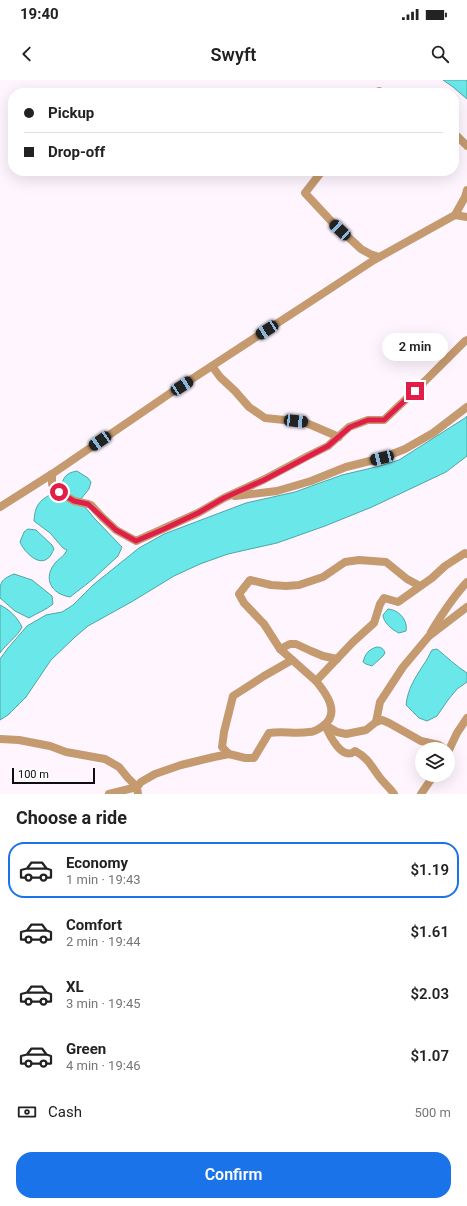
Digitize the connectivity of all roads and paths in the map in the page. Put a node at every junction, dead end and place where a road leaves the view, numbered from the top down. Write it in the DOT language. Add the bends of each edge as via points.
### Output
graph roads {
  1 [pos="459,138"];
  2 [pos="467,146"];
  3 [pos="318,176"];
  4 [pos="467,190"];
  5 [pos="455,215"];
  6 [pos="467,217"];
  7 [pos="379,257"];
  8 [pos="467,340"];
  9 [pos="212,366"];
  10 [pos="467,407"];
  11 [pos="339,437"];
  12 [pos="52,474"];
  13 [pos="224,498"];
  14 [pos="0,506"];
  15 [pos="467,554"];
  16 [pos="467,582"];
  17 [pos="420,586"];
  18 [pos="467,607"];
  19 [pos="429,636"];
  20 [pos="280,648"];
  21 [pos="337,658"];
  22 [pos="292,660"];
  23 [pos="316,681"];
  24 [pos="467,718"];
  25 [pos="376,722"];
  26 [pos="325,725"];
  27 [pos="0,739"];
  28 [pos="426,742"];
  29 [pos="452,742"];
  30 [pos="229,754"];
  31 [pos="429,782"];
  32 [pos="137,791"];
  33 [pos="109,794"];
  34 [pos="394,794"];
  35 [pos="420,794"];
  1 -- 2 [label="street"];
  3 -- 7 [label="street" via="305,193 361,249"];
  4 -- 5 [label="street"];
  5 -- 6 [label="street"];
  5 -- 7 [label="street"];
  7 -- 9 [label="street"];
  8 -- 11 [label="street" via="384,420 368,420 350,427"];
  9 -- 11 [label="street" via="249,407 265,418 304,422"];
  9 -- 12 [label="street"];
  10 -- 13 [label="street" via="433,433 405,449 382,458 346,467 277,491"];
  11 -- 13 [label="street" via="328,446 264,480"];
  12 -- 13 [label="street" via="52,484 59,492 74,501 88,504 116,530 136,541 198,513"];
  12 -- 14 [label="street"];
  15 -- 17 [label="street" via="445,566"];
  16 -- 19 [label="street" via="456,593"];
  17 -- 20 [label="street" via="386,562 359,560 345,562 323,577 299,585 271,585 250,580 239,594"];
  17 -- 21 [label="street" via="398,602 384,598 374,623"];
  18 -- 19 [label="street"];
  19 -- 25 [label="street" via="391,684 380,702"];
  20 -- 21 [label="street" via="296,644 311,652"];
  20 -- 22 [label="street"];
  21 -- 23 [label="street"];
  22 -- 23 [label="street"];
  22 -- 30 [label="street" via="233,696 222,747"];
  23 -- 26 [label="street" via="328,698 332,710"];
  24 -- 29 [label="street"];
  25 -- 26 [label="street" via="366,730 346,734"];
  25 -- 28 [label="street" via="382,720"];
  26 -- 30 [label="street" via="309,732 269,732 254,758"];
  26 -- 34 [label="street" via="333,741 342,751 352,754 355,751 362,755"];
  27 -- 32 [label="street" via="19,740 106,759 119,767"];
  30 -- 32 [label="street" via="155,774 141,782"];
  31 -- 35 [label="street"];
  32 -- 33 [label="street"];
}
